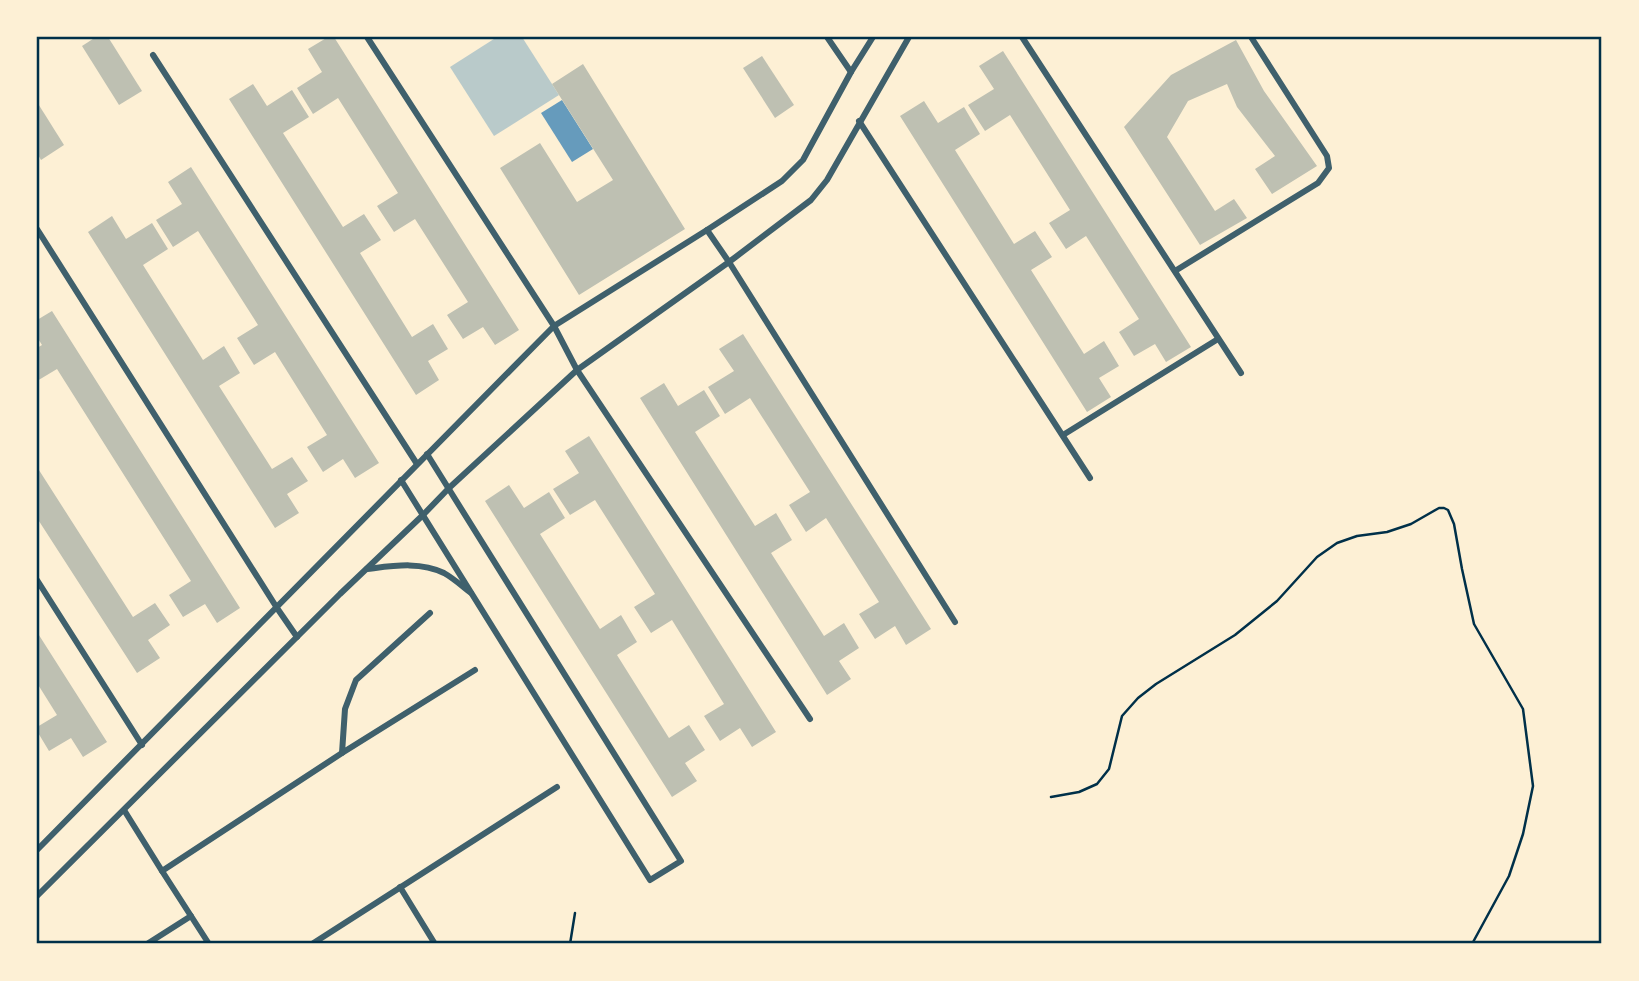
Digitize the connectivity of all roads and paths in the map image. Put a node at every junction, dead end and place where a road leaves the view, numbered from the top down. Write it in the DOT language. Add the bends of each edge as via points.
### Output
graph roads {
  1 [pos="366,37"];
  2 [pos="827,37"];
  3 [pos="873,37"];
  4 [pos="909,37"];
  5 [pos="1022,37"];
  6 [pos="1251,37"];
  7 [pos="153,55"];
  8 [pos="851,72"];
  9 [pos="859,121"];
  10 [pos="37,229"];
  11 [pos="707,230"];
  12 [pos="729,262"];
  13 [pos="1175,271"];
  14 [pos="554,326"];
  15 [pos="1218,339"];
  16 [pos="577,370"];
  17 [pos="1241,373"];
  18 [pos="1063,435"];
  19 [pos="427,454"];
  20 [pos="417,464"];
  21 [pos="1090,478"];
  22 [pos="401,480"];
  23 [pos="449,488"];
  24 [pos="423,515"];
  25 [pos="367,569"];
  26 [pos="37,580"];
  27 [pos="475,596"];
  28 [pos="276,608"];
  29 [pos="430,613"];
  30 [pos="955,622"];
  31 [pos="297,637"];
  32 [pos="475,670"];
  33 [pos="810,719"];
  34 [pos="142,745"];
  35 [pos="342,753"];
  36 [pos="557,787"];
  37 [pos="1051,797"];
  38 [pos="124,810"];
  39 [pos="37,850"];
  40 [pos="162,871"];
  41 [pos="400,887"];
  42 [pos="37,896"];
  43 [pos="575,913"];
  44 [pos="191,916"];
  45 [pos="147,944"];
  46 [pos="209,944"];
  47 [pos="312,944"];
  48 [pos="435,944"];
  49 [pos="570,944"];
  50 [pos="1472,944"];
  1 -- 14 [label="street"];
  2 -- 8 [label="street"];
  3 -- 8 [label="street"];
  4 -- 9 [label="street"];
  5 -- 13 [label="street"];
  6 -- 13 [label="street" via="1327,156 1329,168 1318,183"];
  7 -- 20 [label="street"];
  8 -- 11 [label="street" via="803,160 782,181"];
  9 -- 12 [label="street" via="811,200"];
  9 -- 18 [label="street"];
  10 -- 28 [label="street"];
  11 -- 12 [label="street"];
  11 -- 14 [label="street"];
  12 -- 16 [label="street"];
  12 -- 30 [label="street"];
  13 -- 15 [label="street"];
  14 -- 16 [label="street"];
  14 -- 19 [label="street"];
  15 -- 17 [label="street"];
  15 -- 18 [label="street"];
  16 -- 23 [label="street"];
  16 -- 33 [label="street"];
  18 -- 21 [label="street"];
  19 -- 20 [label="street"];
  19 -- 23 [label="street"];
  20 -- 22 [label="street"];
  22 -- 24 [label="street"];
  22 -- 28 [label="street"];
  23 -- 24 [label="street"];
  23 -- 27 [label="street" via="681,861 650,880"];
  24 -- 25 [label="street"];
  24 -- 27 [label="street"];
  25 -- 27 [label="street" via="422,567 443,573"];
  25 -- 31 [label="street"];
  26 -- 34 [label="street"];
  28 -- 31 [label="street"];
  28 -- 34 [label="street"];
  29 -- 35 [label="street" via="356,680 345,709"];
  31 -- 38 [label="street"];
  32 -- 35 [label="street"];
  34 -- 39 [label="street"];
  35 -- 40 [label="street"];
  36 -- 41 [label="street"];
  37 -- 50 [label="path" via="1097,784 1109,769 1122,716 1138,698 1235,635 1276,601 1317,557 1337,543 1387,532 1444,508 1454,524 1474,624 1523,709 1533,786 1509,877"];
  38 -- 40 [label="street"];
  38 -- 42 [label="street"];
  40 -- 44 [label="street"];
  41 -- 47 [label="street"];
  41 -- 48 [label="street"];
  43 -- 49 [label="path"];
  44 -- 45 [label="street"];
  44 -- 46 [label="street"];
}
